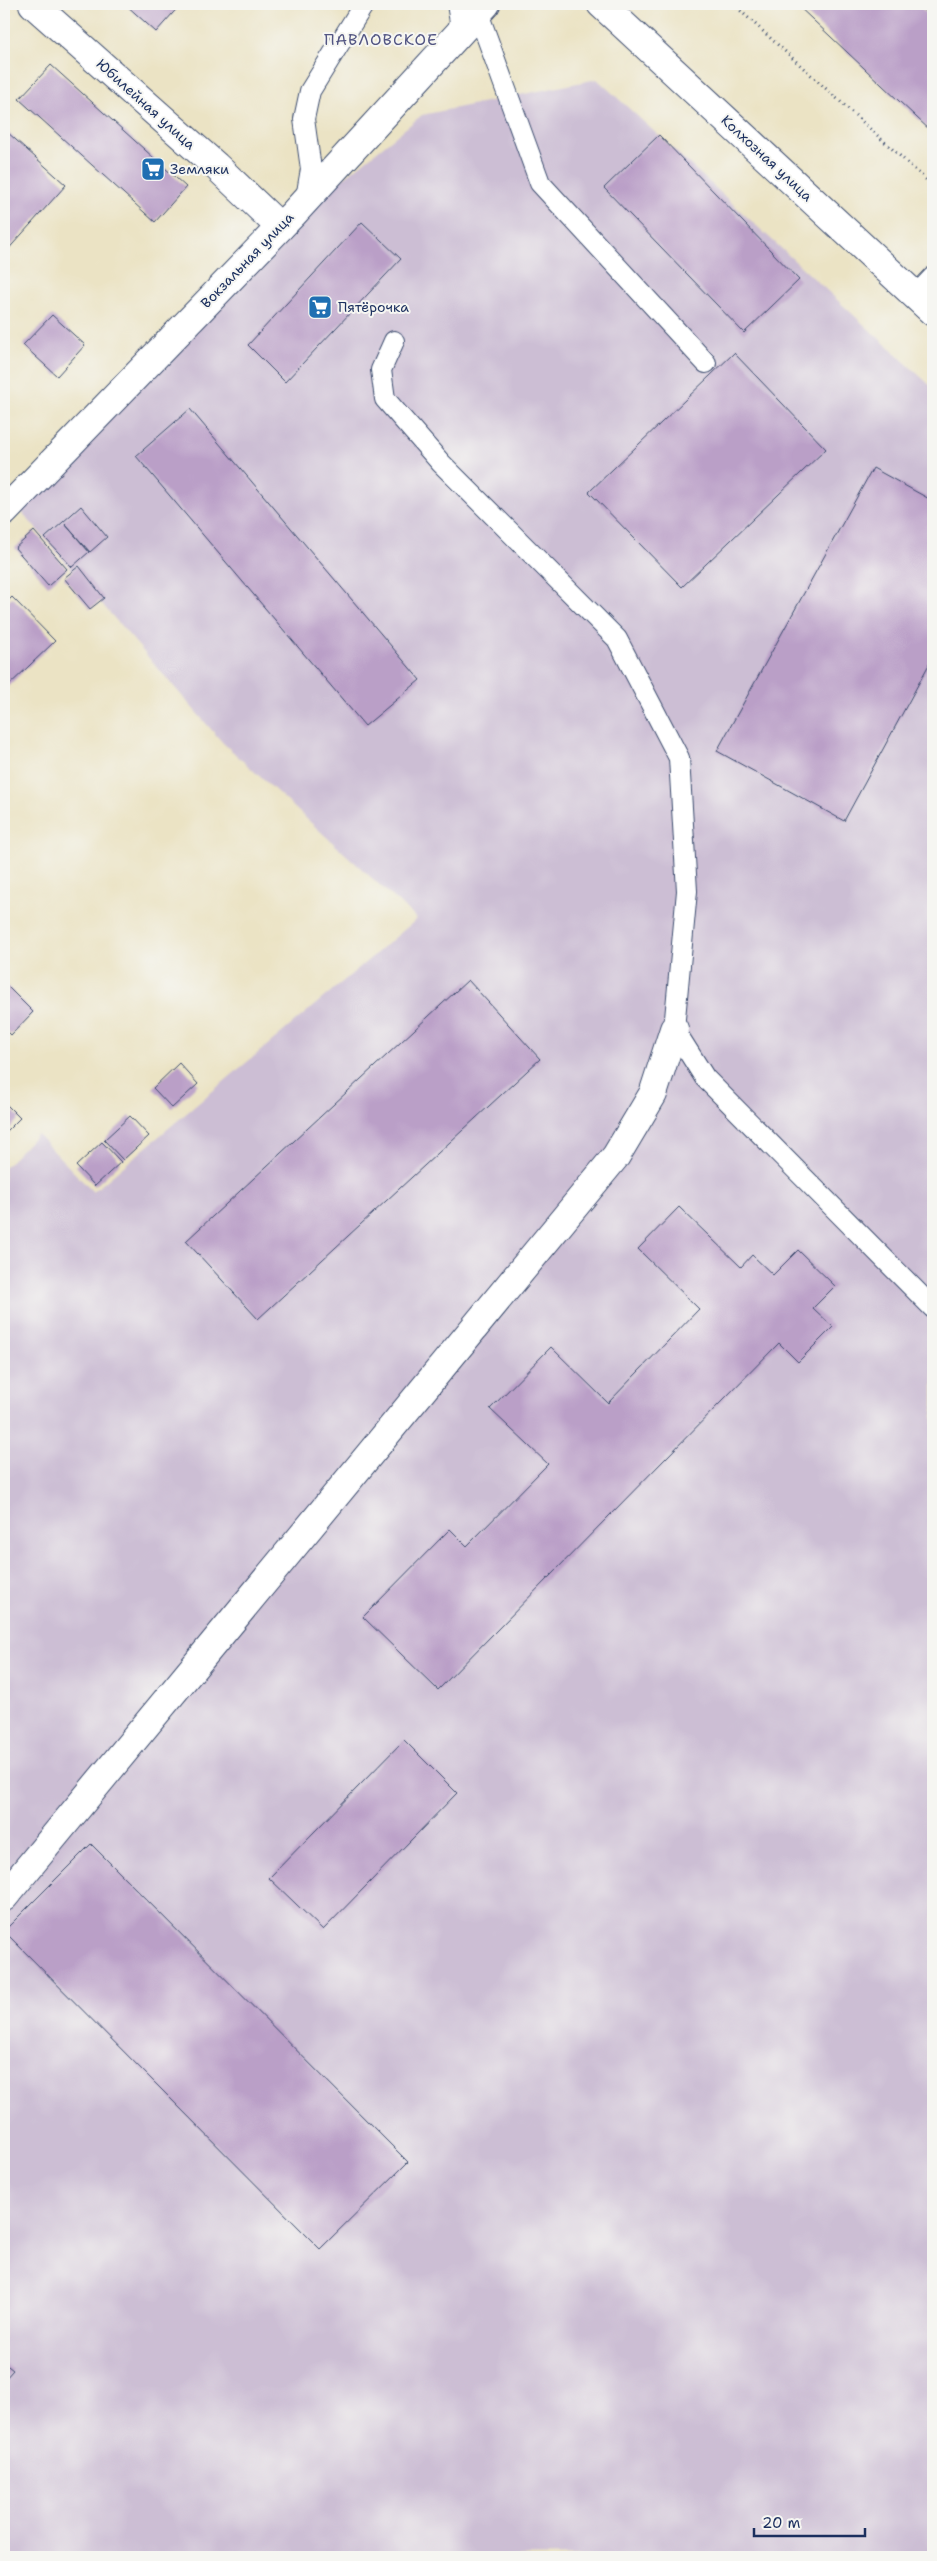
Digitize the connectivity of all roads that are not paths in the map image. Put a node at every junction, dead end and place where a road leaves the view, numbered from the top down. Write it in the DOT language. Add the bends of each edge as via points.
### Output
graph roads {
  1 [pos="32,4"];
  2 [pos="364,4"];
  3 [pos="600,4"];
  4 [pos="474,7"];
  5 [pos="306,198"];
  6 [pos="280,227"];
  7 [pos="927,295"];
  8 [pos="394,341"];
  9 [pos="706,363"];
  10 [pos="4,512"];
  11 [pos="674,1029"];
  12 [pos="933,1308"];
  13 [pos="4,1896"];
  1 -- 6 [label="street, Юбилейная улица" via="216,166"];
  2 -- 5 [label="lane" via="310,91 304,119 311,169"];
  3 -- 7 [label="street, Колхозная улица"];
  4 -- 5 [label="street, Вокзальная улица" via="454,38"];
  4 -- 9 [label="lane" via="540,183"];
  5 -- 6 [label="street, Вокзальная улица"];
  6 -- 10 [label="street, Вокзальная улица"];
  8 -- 11 [label="lane" via="381,370 385,398 441,463 617,639 679,758 687,891"];
  11 -- 12 [label="lane" via="705,1078"];
  11 -- 13 [label="street" via="653,1094 616,1156"];
}
